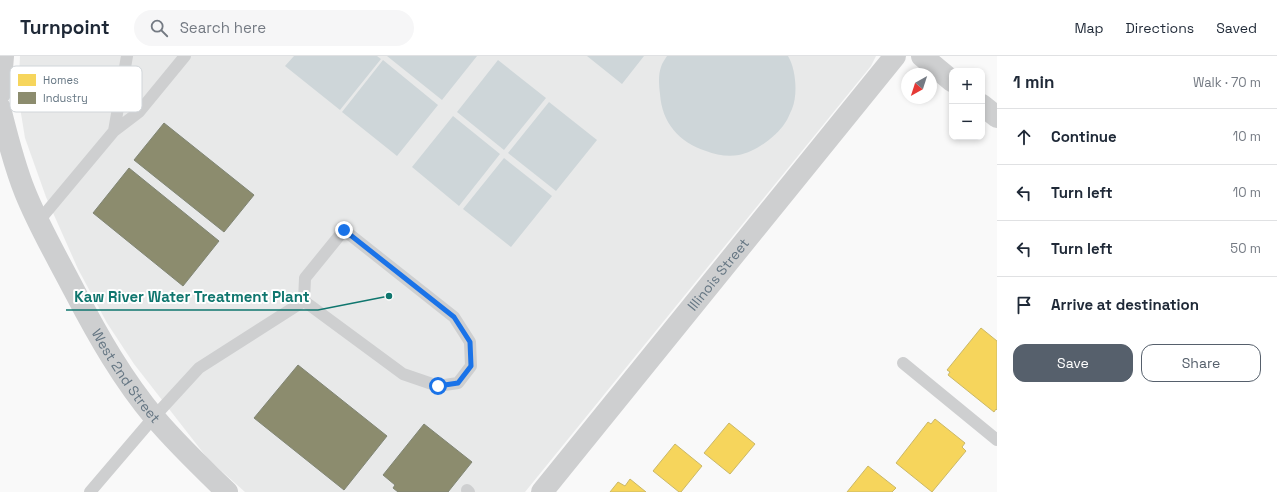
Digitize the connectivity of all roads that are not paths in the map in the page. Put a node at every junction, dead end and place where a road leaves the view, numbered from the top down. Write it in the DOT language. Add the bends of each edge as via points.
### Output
graph roads {
  1 [pos="2,56"];
  2 [pos="127,56"];
  3 [pos="186,56"];
  4 [pos="895,56"];
  5 [pos="922,56"];
  6 [pos="125,66"];
  7 [pos="949,78"];
  8 [pos="0,93"];
  9 [pos="985,107"];
  10 [pos="0,108"];
  11 [pos="142,108"];
  12 [pos="117,112"];
  13 [pos="139,112"];
  14 [pos="997,117"];
  15 [pos="114,131"];
  16 [pos="38,222"];
  17 [pos="304,301"];
  18 [pos="903,363"];
  19 [pos="154,417"];
  20 [pos="997,440"];
  21 [pos="90,492"];
  22 [pos="227,492"];
  23 [pos="542,492"];
  1 -- 8 [label="street"];
  2 -- 6 [label="lane"];
  3 -- 11 [label="lane"];
  4 -- 23 [label="street, Illinois Street"];
  5 -- 7 [label="street"];
  9 -- 14 [label="street"];
  10 -- 16 [label="street, West 2nd Street" via="12,156"];
  12 -- 15 [label="lane"];
  13 -- 15 [label="lane"];
  15 -- 16 [label="lane"];
  16 -- 19 [label="street, West 2nd Street" via="107,349"];
  17 -- 17 [label="lane" via="305,278 344,230 454,317 470,342 471,366 458,383 438,386 402,374"];
  17 -- 19 [label="lane" via="199,368"];
  18 -- 20 [label="lane"];
  19 -- 21 [label="lane"];
  19 -- 22 [label="street, West 2nd Street" via="186,453"];
}
